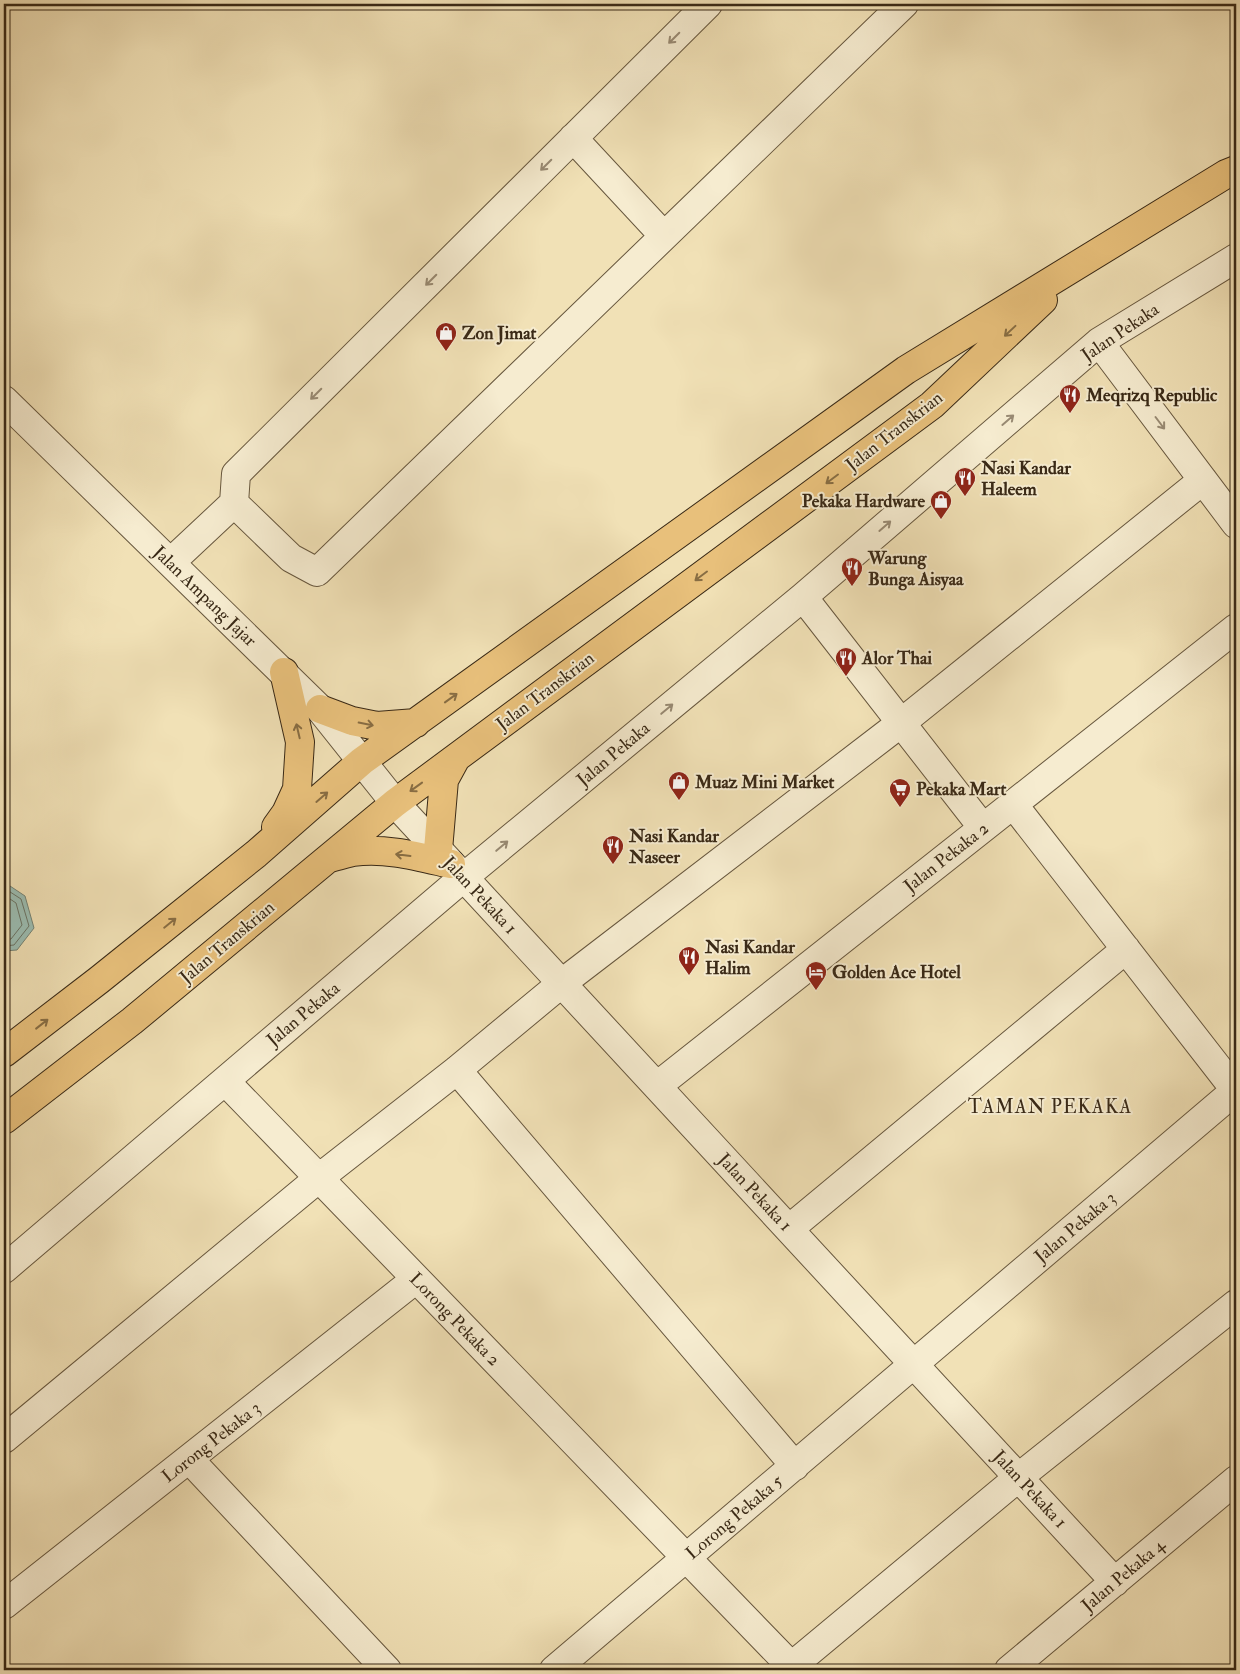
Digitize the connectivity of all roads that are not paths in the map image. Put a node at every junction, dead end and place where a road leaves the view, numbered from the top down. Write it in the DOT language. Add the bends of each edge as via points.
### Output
graph roads {
  1 [pos="708,4"];
  2 [pos="904,4"];
  3 [pos="574,138"];
  4 [pos="1236,170"];
  5 [pos="664,236"];
  6 [pos="1236,258"];
  7 [pos="1084,262"];
  8 [pos="1099,342"];
  9 [pos="4,400"];
  10 [pos="1203,480"];
  11 [pos="234,503"];
  12 [pos="1236,524"];
  13 [pos="171,562"];
  14 [pos="803,597"];
  15 [pos="1236,628"];
  16 [pos="284,672"];
  17 [pos="320,708"];
  18 [pos="416,723"];
  19 [pos="901,723"];
  20 [pos="457,757"];
  21 [pos="362,761"];
  22 [pos="394,803"];
  23 [pos="1013,804"];
  24 [pos="983,828"];
  25 [pos="256,854"];
  26 [pos="328,858"];
  27 [pos="451,864"];
  28 [pos="1126,949"];
  29 [pos="562,984"];
  30 [pos="4,1054"];
  31 [pos="457,1070"];
  32 [pos="225,1081"];
  33 [pos="657,1086"];
  34 [pos="1236,1091"];
  35 [pos="4,1120"];
  36 [pos="319,1178"];
  37 [pos="789,1229"];
  38 [pos="4,1269"];
  39 [pos="416,1279"];
  40 [pos="1236,1304"];
  41 [pos="914,1364"];
  42 [pos="4,1439"];
  43 [pos="190,1459"];
  44 [pos="795,1466"];
  45 [pos="1019,1477"];
  46 [pos="1236,1480"];
  47 [pos="686,1558"];
  48 [pos="1115,1582"];
  49 [pos="4,1605"];
  50 [pos="789,1668"];
  51 [pos="387,1670"];
  52 [pos="554,1670"];
  53 [pos="1009,1670"];
  1 -- 3 [label="street, one-way"];
  2 -- 5 [label="street"];
  3 -- 5 [label="street"];
  3 -- 11 [label="street, one-way" via="236,474"];
  4 -- 7 [label="main road, Jalan Transkrian"];
  5 -- 11 [label="street" via="317,572 290,558"];
  6 -- 8 [label="street, Jalan Pekaka"];
  18 -- 7 [label="main road, Jalan Transkrian, one-way" via="906,370"];
  7 -- 20 [label="main road, Jalan Transkrian, one-way" via="932,405"];
  8 -- 10 [label="street, one-way"];
  14 -- 8 [label="street, Jalan Pekaka, one-way"];
  9 -- 13 [label="street, Jalan Ampang Jajar"];
  10 -- 12 [label="street"];
  10 -- 19 [label="street"];
  11 -- 13 [label="street"];
  13 -- 16 [label="street, Jalan Ampang Jajar"];
  14 -- 19 [label="street"];
  27 -- 14 [label="street, Jalan Pekaka, one-way"];
  15 -- 23 [label="street, Jalan Pekaka 2"];
  16 -- 17 [label="street, Jalan Ampang Jajar"];
  25 -- 16 [label="main road, one-way" via="286,813 297,789 300,742"];
  17 -- 18 [label="main road, one-way" via="352,721 378,726"];
  17 -- 21 [label="street, Jalan Ampang Jajar"];
  18 -- 21 [label="main road, Jalan Transkrian"];
  19 -- 24 [label="street"];
  19 -- 29 [label="street"];
  20 -- 22 [label="main road, Jalan Transkrian, one-way"];
  20 -- 27 [label="main road" via="444,780"];
  21 -- 22 [label="street, Jalan Ampang Jajar"];
  25 -- 21 [label="main road, Jalan Transkrian, one-way"];
  22 -- 26 [label="main road, Jalan Transkrian"];
  22 -- 27 [label="street, Jalan Pekaka 1"];
  23 -- 24 [label="street, Jalan Pekaka 2"];
  23 -- 28 [label="street"];
  24 -- 33 [label="street, Jalan Pekaka 2"];
  30 -- 25 [label="main road, Jalan Transkrian, one-way"];
  27 -- 26 [label="main road, one-way" via="380,852 354,852"];
  26 -- 35 [label="main road, Jalan Transkrian" via="132,1020"];
  27 -- 29 [label="street, Jalan Pekaka 1"];
  27 -- 32 [label="street, Jalan Pekaka"];
  28 -- 34 [label="street"];
  28 -- 37 [label="street"];
  29 -- 31 [label="street"];
  29 -- 33 [label="street, Jalan Pekaka 1"];
  31 -- 36 [label="street"];
  31 -- 44 [label="street"];
  32 -- 36 [label="street, Lorong Pekaka 2"];
  32 -- 38 [label="street, Jalan Pekaka"];
  33 -- 37 [label="street, Jalan Pekaka 1"];
  34 -- 41 [label="street, Jalan Pekaka 3"];
  36 -- 39 [label="street, Lorong Pekaka 2"];
  36 -- 42 [label="street"];
  37 -- 41 [label="street, Jalan Pekaka 1"];
  39 -- 43 [label="street, Lorong Pekaka 3"];
  39 -- 47 [label="street, Lorong Pekaka 2"];
  40 -- 45 [label="street"];
  41 -- 44 [label="street, Lorong Pekaka 5"];
  41 -- 45 [label="street, Jalan Pekaka 1"];
  43 -- 49 [label="street, Lorong Pekaka 3"];
  43 -- 51 [label="street"];
  44 -- 47 [label="street, Lorong Pekaka 5"];
  45 -- 48 [label="street, Jalan Pekaka 1"];
  45 -- 50 [label="street"];
  46 -- 48 [label="street, Jalan Pekaka 4"];
  47 -- 50 [label="street, Lorong Pekaka 2"];
  47 -- 52 [label="street, Lorong Pekaka 5"];
  48 -- 53 [label="street, Jalan Pekaka 4"];
}
